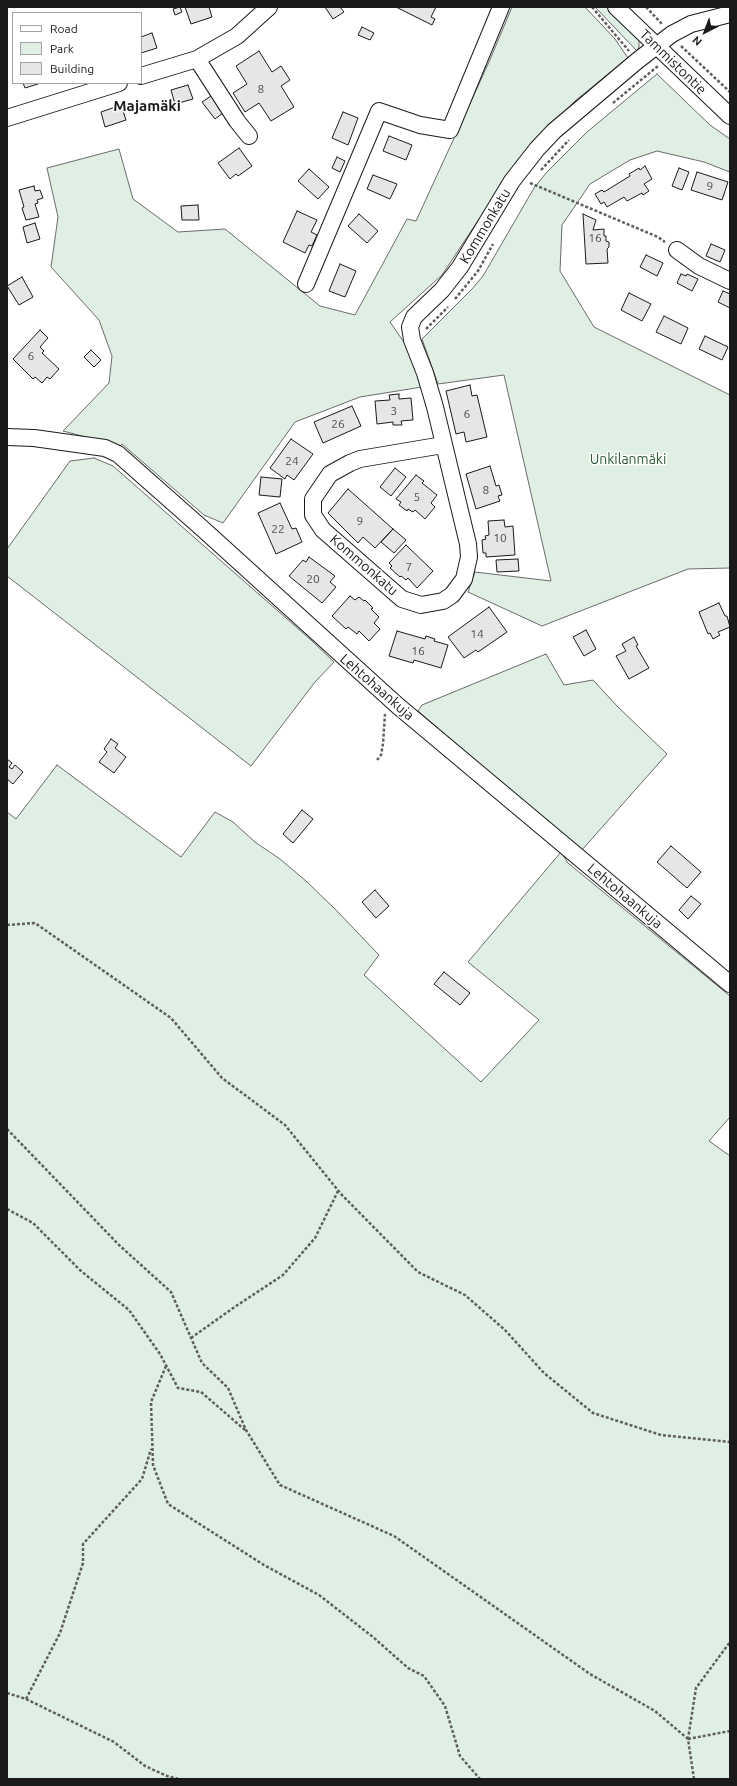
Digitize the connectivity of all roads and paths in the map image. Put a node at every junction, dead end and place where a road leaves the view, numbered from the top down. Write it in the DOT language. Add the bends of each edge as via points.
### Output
graph roads {
  1 [pos="269,7"];
  2 [pos="501,7"];
  3 [pos="592,7"];
  4 [pos="616,7"];
  5 [pos="646,7"];
  6 [pos="730,14"];
  7 [pos="672,34"];
  8 [pos="662,52"];
  9 [pos="197,59"];
  10 [pos="637,61"];
  11 [pos="649,73"];
  12 [pos="142,76"];
  13 [pos="116,84"];
  14 [pos="730,92"];
  15 [pos="608,107"];
  16 [pos="730,116"];
  17 [pos="7,118"];
  18 [pos="249,136"];
  19 [pos="570,138"];
  20 [pos="538,173"];
  21 [pos="534,178"];
  22 [pos="530,183"];
  23 [pos="526,189"];
  24 [pos="496,239"];
  25 [pos="677,250"];
  26 [pos="730,281"];
  27 [pos="306,284"];
  28 [pos="454,301"];
  29 [pos="450,305"];
  30 [pos="412,340"];
  31 [pos="7,437"];
  32 [pos="443,446"];
  33 [pos="388,697"];
  34 [pos="377,760"];
  35 [pos="7,925"];
  36 [pos="730,984"];
  37 [pos="7,1129"];
  38 [pos="338,1191"];
  39 [pos="7,1209"];
  40 [pos="191,1338"];
  41 [pos="166,1366"];
  42 [pos="246,1430"];
  43 [pos="730,1442"];
  44 [pos="152,1446"];
  45 [pos="730,1642"];
  46 [pos="7,1693"];
  47 [pos="26,1699"];
  48 [pos="730,1731"];
  49 [pos="688,1739"];
  50 [pos="179,1779"];
  51 [pos="480,1779"];
  52 [pos="694,1779"];
  1 -- 9 [label="street" via="237,36"];
  2 -- 27 [label="street" via="450,130 420,125 379,111"];
  3 -- 10 [label="path"];
  4 -- 8 [label="street, Tammistontie"];
  5 -- 7 [label="path"];
  6 -- 7 [label="street, Kommonkatu" via="691,24"];
  7 -- 8 [label="street, Kommonkatu"];
  8 -- 10 [label="street, Kommonkatu"];
  8 -- 11 [label="path"];
  8 -- 14 [label="path" via="681,45"];
  8 -- 16 [label="street, Tammistontie"];
  9 -- 12 [label="street"];
  9 -- 18 [label="street"];
  10 -- 11 [label="path"];
  10 -- 30 [label="street, Kommonkatu" via="554,131 522,168 460,267 442,290 414,317 410,327"];
  11 -- 15 [label="path"];
  13 -- 17 [label="street"];
  19 -- 20 [label="path"];
  21 -- 22 [label="path"];
  22 -- 23 [label="path"];
  22 -- 25 [label="path" via="658,237"];
  24 -- 28 [label="path" via="478,271"];
  25 -- 26 [label="street" via="699,266"];
  29 -- 30 [label="path"];
  30 -- 32 [label="street, Kommonkatu" via="427,379"];
  31 -- 33 [label="street, Lehtohaankuja" via="34,438 105,448 118,454"];
  32 -- 32 [label="street, Kommonkatu" via="469,557 464,579 452,595 437,603 421,605 402,598 323,530 313,515 313,499 330,474 350,463 360,459"];
  33 -- 34 [label="path" via="385,704 383,744"];
  33 -- 36 [label="street, Lehtohaankuja"];
  35 -- 38 [label="path" via="35,923 171,1018 222,1078 285,1125"];
  37 -- 40 [label="path" via="119,1245 171,1292"];
  38 -- 40 [label="path" via="315,1238 284,1275"];
  38 -- 43 [label="path" via="418,1272 465,1296 505,1330 544,1373 594,1413 661,1435"];
  39 -- 41 [label="path" via="33,1223 81,1272 129,1310"];
  40 -- 42 [label="path" via="202,1363 228,1388"];
  41 -- 42 [label="path" via="178,1388 201,1392"];
  41 -- 44 [label="path" via="151,1402"];
  42 -- 49 [label="path" via="280,1485 394,1536 590,1674 655,1711"];
  44 -- 47 [label="path" via="142,1479 83,1544 83,1564 60,1633"];
  44 -- 51 [label="path" via="152,1465 168,1504 264,1565 319,1595 408,1668 424,1676 446,1706 460,1756"];
  45 -- 49 [label="path" via="696,1688"];
  46 -- 47 [label="path"];
  47 -- 50 [label="path" via="114,1742 145,1766"];
  48 -- 49 [label="path"];
  49 -- 52 [label="path"];
}
